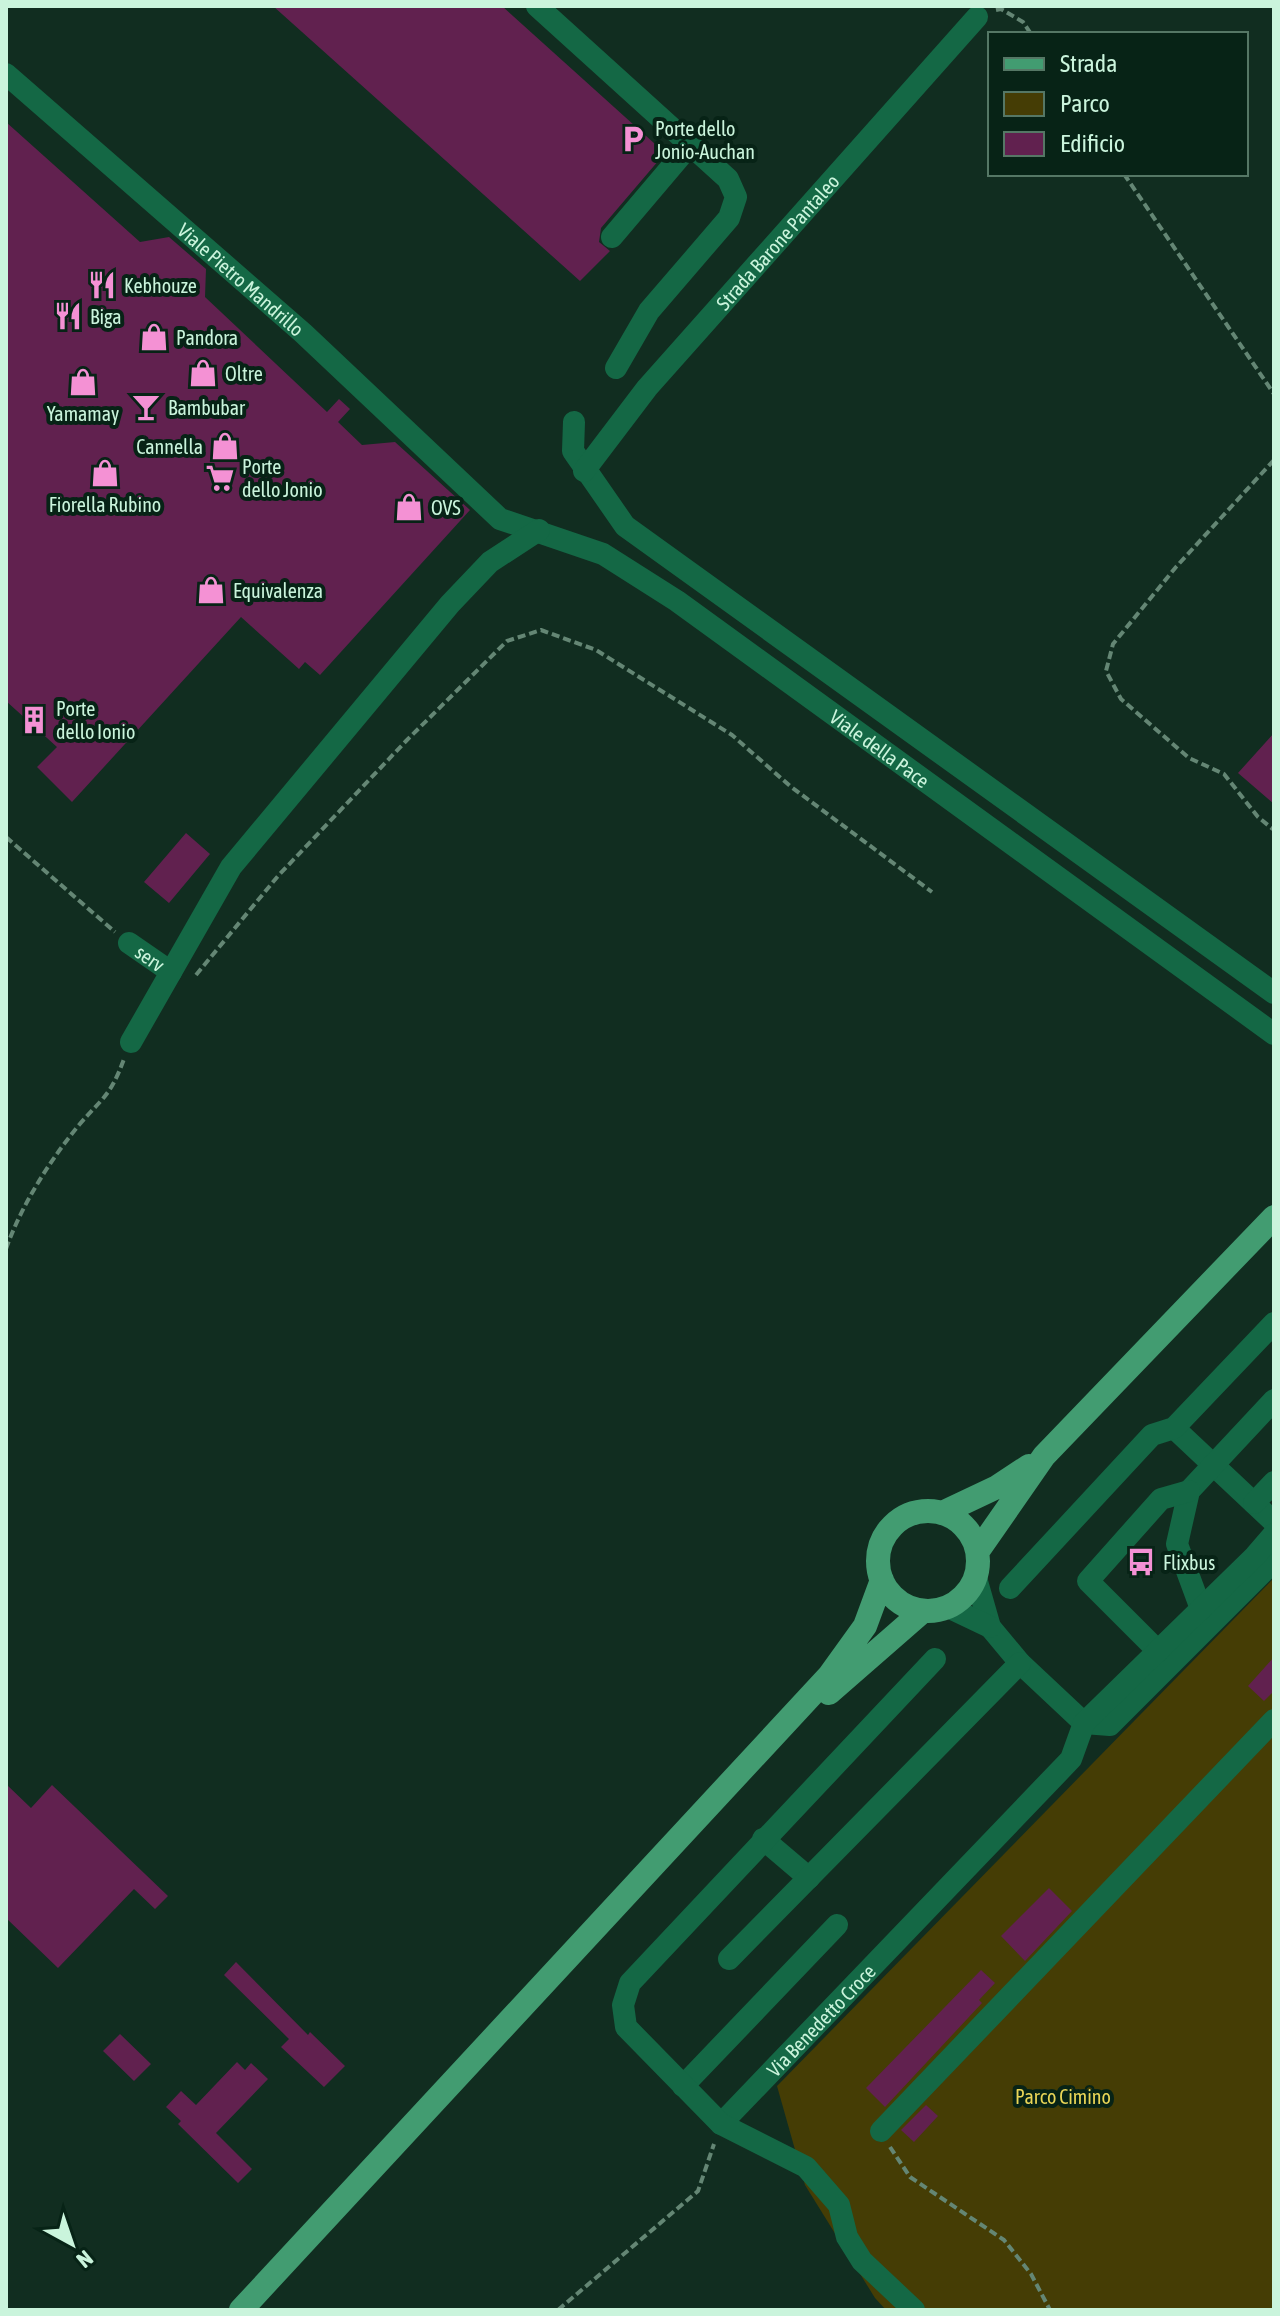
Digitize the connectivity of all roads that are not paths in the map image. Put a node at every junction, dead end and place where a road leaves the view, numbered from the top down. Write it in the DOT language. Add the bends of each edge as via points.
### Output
graph roads {
  1 [pos="537,6"];
  2 [pos="977,17"];
  3 [pos="6,74"];
  4 [pos="690,145"];
  5 [pos="612,237"];
  6 [pos="616,368"];
  7 [pos="574,422"];
  8 [pos="584,471"];
  9 [pos="470,491"];
  10 [pos="539,530"];
  11 [pos="129,943"];
  12 [pos="182,976"];
  13 [pos="1274,993"];
  14 [pos="1274,1034"];
  15 [pos="130,1050"];
  16 [pos="1274,1217"];
  17 [pos="1274,1323"];
  18 [pos="1274,1400"];
  19 [pos="1174,1428"];
  20 [pos="1044,1456"];
  21 [pos="1213,1464"];
  22 [pos="1274,1482"];
  23 [pos="1189,1491"];
  24 [pos="1254,1503"];
  25 [pos="942,1513"];
  26 [pos="1274,1522"];
  27 [pos="1274,1534"];
  28 [pos="978,1551"];
  29 [pos="1274,1561"];
  30 [pos="976,1578"];
  31 [pos="882,1580"];
  32 [pos="1010,1588"];
  33 [pos="948,1607"];
  34 [pos="1201,1609"];
  35 [pos="923,1611"];
  36 [pos="990,1627"];
  37 [pos="1158,1651"];
  38 [pos="935,1659"];
  39 [pos="1020,1663"];
  40 [pos="1274,1720"];
  41 [pos="1084,1723"];
  42 [pos="747,1768"];
  43 [pos="763,1839"];
  44 [pos="809,1878"];
  45 [pos="837,1925"];
  46 [pos="729,1959"];
  47 [pos="683,2086"];
  48 [pos="721,2124"];
  49 [pos="881,2131"];
  50 [pos="241,2310"];
  51 [pos="914,2310"];
  1 -- 4 [label="street"];
  2 -- 8 [label="street, Strada Barone Pantaleo" via="647,388"];
  3 -- 9 [label="street, Viale Pietro Mandrillo" via="303,333"];
  4 -- 5 [label="street"];
  4 -- 6 [label="street" via="728,179 736,197 729,218 649,311"];
  7 -- 8 [label="street, Viale della Pace" via="573,451"];
  8 -- 13 [label="street, Viale della Pace" via="625,526"];
  9 -- 10 [label="street, Viale della Pace" via="500,519"];
  10 -- 12 [label="street" via="490,562 231,867"];
  10 -- 14 [label="street, Viale della Pace" via="603,554 677,601"];
  11 -- 12 [label="street, serv"];
  12 -- 15 [label="street"];
  16 -- 20 [label="main road"];
  17 -- 19 [label="street"];
  18 -- 21 [label="street"];
  19 -- 21 [label="street"];
  19 -- 32 [label="street" via="1152,1435"];
  20 -- 25 [label="main road" via="997,1487"];
  20 -- 28 [label="main road"];
  21 -- 23 [label="street"];
  21 -- 24 [label="street"];
  22 -- 24 [label="street"];
  23 -- 34 [label="street" via="1177,1544"];
  23 -- 37 [label="street" via="1161,1499 1088,1581"];
  24 -- 26 [label="street"];
  25 -- 28 [label="main road" via="965,1527"];
  25 -- 31 [label="main road" via="911,1514 897,1522 880,1549"];
  27 -- 34 [label="street"];
  28 -- 30 [label="main road"];
  29 -- 41 [label="street" via="1110,1725"];
  30 -- 33 [label="main road"];
  30 -- 36 [label="street"];
  31 -- 35 [label="main road" via="898,1601"];
  31 -- 42 [label="main road" via="865,1626 829,1676"];
  33 -- 35 [label="main road"];
  33 -- 36 [label="street"];
  34 -- 37 [label="street"];
  35 -- 42 [label="main road"];
  36 -- 39 [label="street"];
  37 -- 41 [label="street"];
  38 -- 43 [label="street"];
  39 -- 41 [label="street"];
  39 -- 44 [label="street"];
  40 -- 49 [label="street"];
  41 -- 48 [label="street, Via Benedetto Croce" via="1071,1759"];
  42 -- 50 [label="main road"];
  43 -- 44 [label="street"];
  43 -- 47 [label="street" via="630,1983 623,2005 626,2027"];
  44 -- 46 [label="street"];
  45 -- 47 [label="street"];
  47 -- 48 [label="street"];
  48 -- 51 [label="street" via="806,2167 839,2205 847,2237 862,2261"];
}
